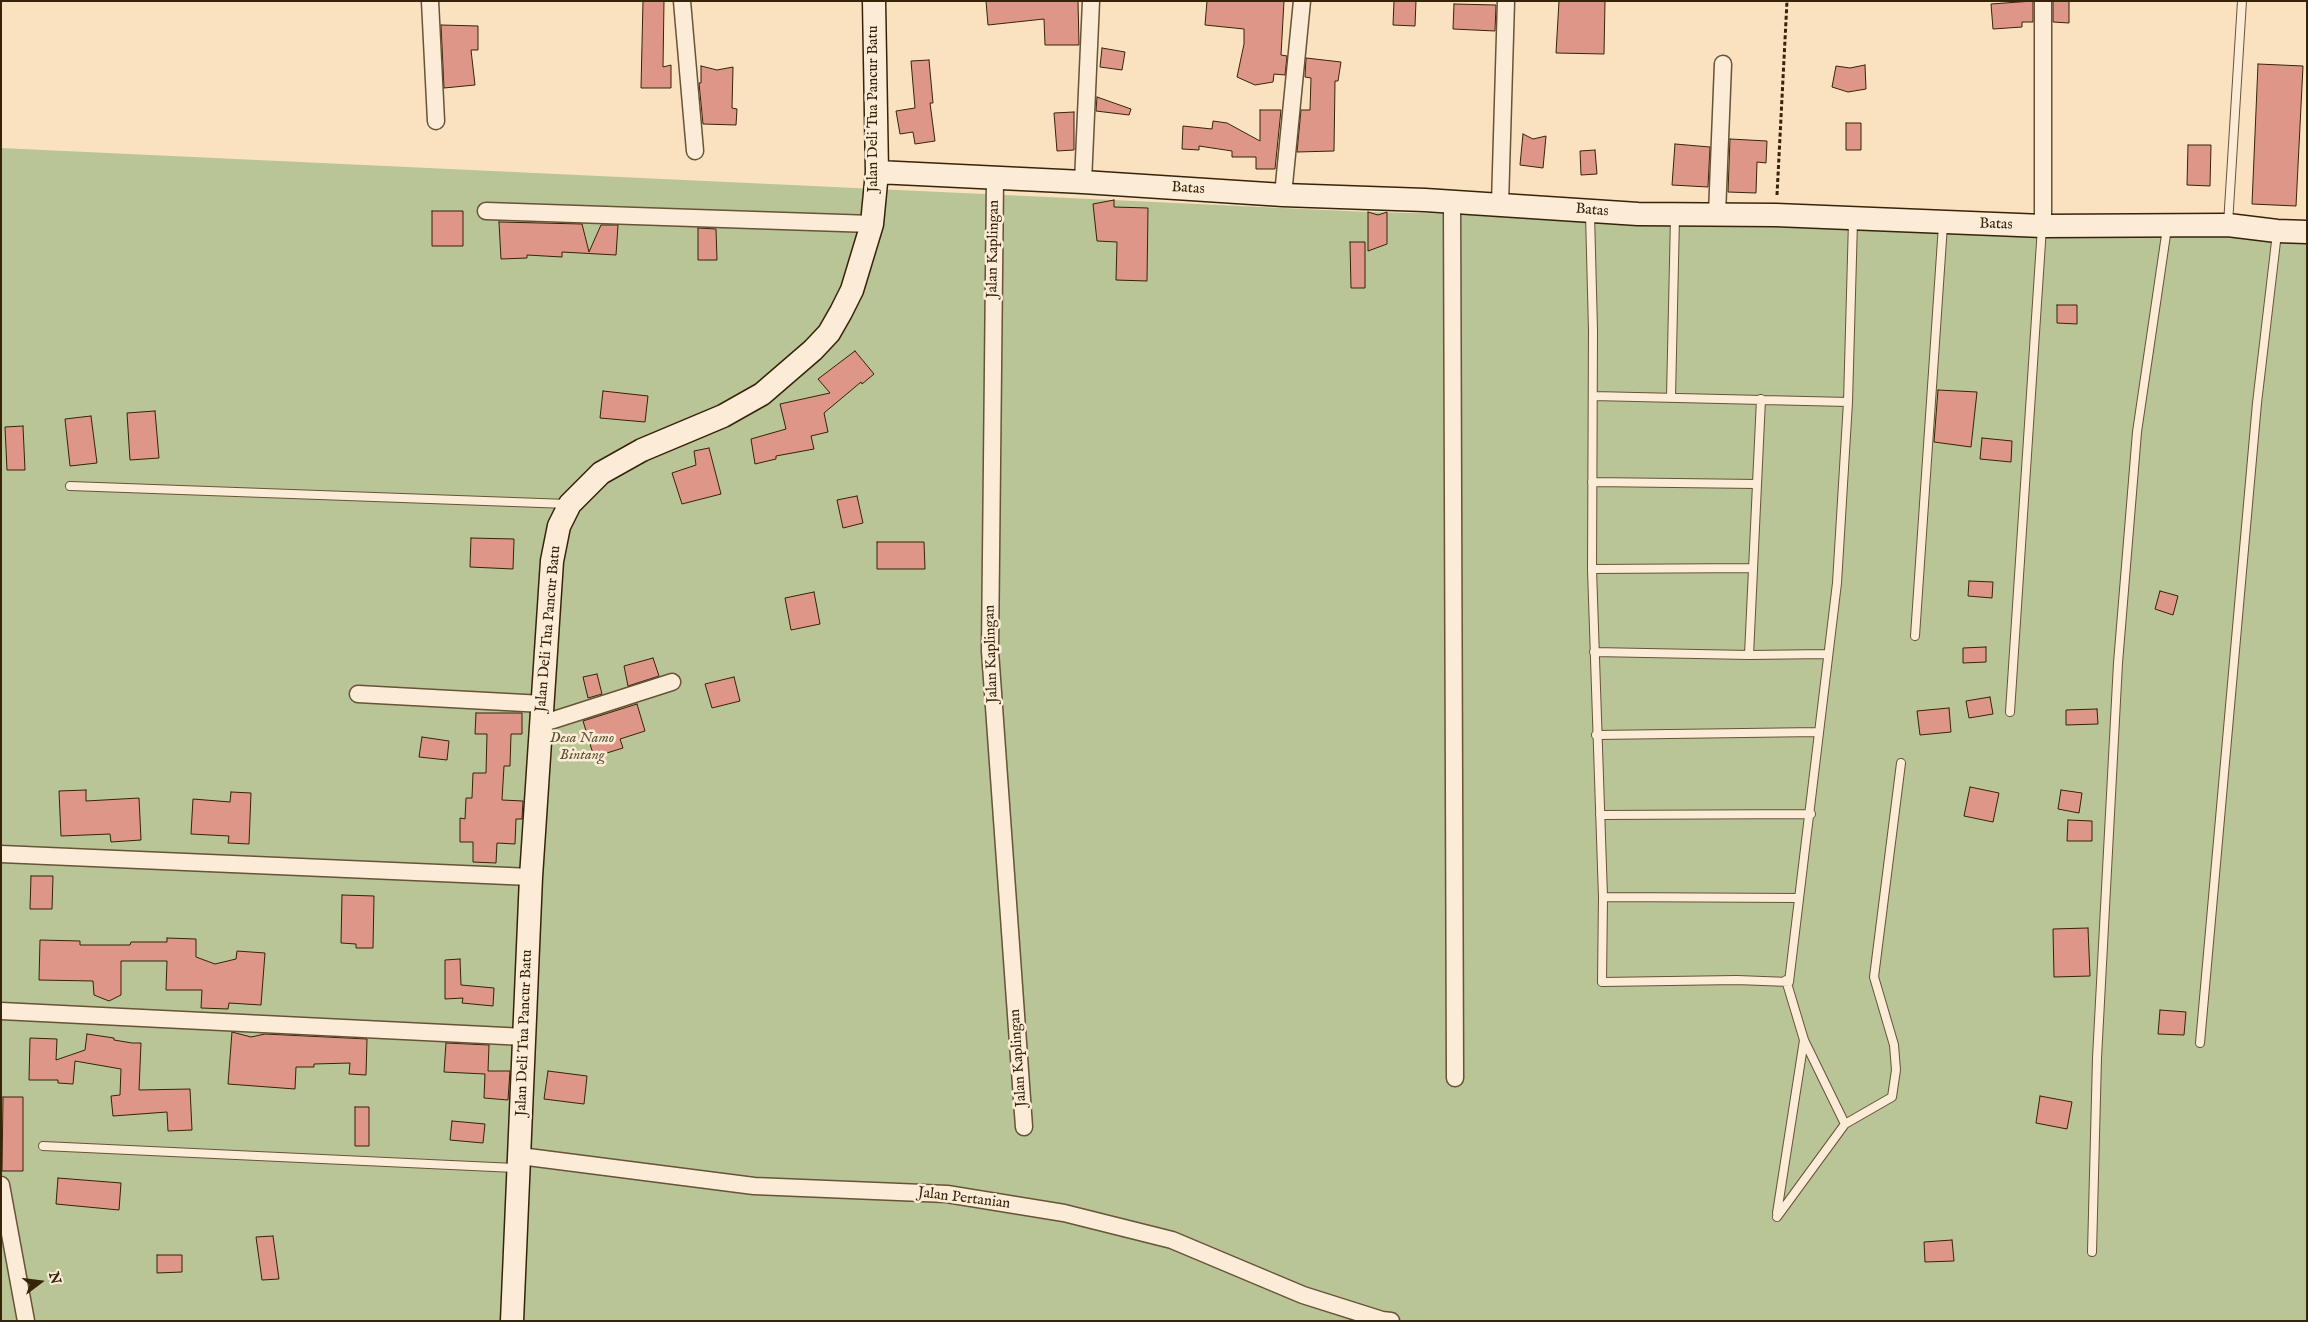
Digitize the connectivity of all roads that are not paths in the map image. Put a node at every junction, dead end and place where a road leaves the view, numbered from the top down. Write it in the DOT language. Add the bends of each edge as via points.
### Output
graph roads {
  1 [pos="430,1"];
  2 [pos="682,1"];
  3 [pos="874,1"];
  4 [pos="1091,1"];
  5 [pos="1302,1"];
  6 [pos="1506,1"];
  7 [pos="2043,1"];
  8 [pos="2242,1"];
  9 [pos="1723,64"];
  10 [pos="436,121"];
  11 [pos="695,151"];
  12 [pos="877,172"];
  13 [pos="995,179"];
  14 [pos="1083,182"];
  15 [pos="1283,195"];
  16 [pos="1452,202"];
  17 [pos="1500,204"];
  18 [pos="486,211"];
  19 [pos="1590,211"];
  20 [pos="1675,214"];
  21 [pos="1717,214"];
  22 [pos="1853,219"];
  23 [pos="1943,223"];
  24 [pos="872,224"];
  25 [pos="2228,225"];
  26 [pos="2043,226"];
  27 [pos="2168,226"];
  28 [pos="2277,231"];
  29 [pos="2307,232"];
  30 [pos="1593,396"];
  31 [pos="1671,397"];
  32 [pos="1761,399"];
  33 [pos="1848,402"];
  34 [pos="1592,482"];
  35 [pos="1757,484"];
  36 [pos="70,486"];
  37 [pos="570,504"];
  38 [pos="1752,568"];
  39 [pos="1592,569"];
  40 [pos="1915,636"];
  41 [pos="1594,652"];
  42 [pos="1827,654"];
  43 [pos="1749,655"];
  44 [pos="672,682"];
  45 [pos="358,694"];
  46 [pos="2010,712"];
  47 [pos="542,714"];
  48 [pos="1818,732"];
  49 [pos="1596,735"];
  50 [pos="1901,763"];
  51 [pos="1811,814"];
  52 [pos="1600,815"];
  53 [pos="1,854"];
  54 [pos="531,877"];
  55 [pos="1603,897"];
  56 [pos="1798,898"];
  57 [pos="1786,980"];
  58 [pos="1,1011"];
  59 [pos="526,1037"];
  60 [pos="1804,1040"];
  61 [pos="2200,1043"];
  62 [pos="1455,1078"];
  63 [pos="1845,1124"];
  64 [pos="1024,1127"];
  65 [pos="43,1146"];
  66 [pos="520,1162"];
  67 [pos="1,1185"];
  68 [pos="4,1208"];
  69 [pos="2092,1252"];
  70 [pos="26,1321"];
  71 [pos="512,1321"];
  72 [pos="1391,1321"];
  1 -- 10 [label="street"];
  2 -- 11 [label="street"];
  3 -- 12 [label="street, Jalan Deli Tua Pancur Batu"];
  4 -- 14 [label="street"];
  5 -- 15 [label="street"];
  6 -- 17 [label="street"];
  7 -- 26 [label="street"];
  8 -- 25 [label="lane"];
  9 -- 21 [label="street"];
  12 -- 13 [label="street, Batas"];
  12 -- 24 [label="street, Jalan Deli Tua Pancur Batu"];
  13 -- 14 [label="street, Batas"];
  13 -- 64 [label="street, Jalan Kaplingan" via="990,651"];
  14 -- 15 [label="street, Batas"];
  15 -- 16 [label="street, Batas"];
  16 -- 17 [label="street, Batas"];
  16 -- 62 [label="street"];
  17 -- 19 [label="street, Batas"];
  18 -- 24 [label="street"];
  19 -- 20 [label="street, Batas"];
  19 -- 30 [label="lane"];
  20 -- 21 [label="street, Batas"];
  20 -- 31 [label="lane"];
  21 -- 22 [label="street, Batas"];
  22 -- 23 [label="street, Batas"];
  22 -- 33 [label="lane"];
  23 -- 26 [label="street, Batas"];
  23 -- 40 [label="lane"];
  24 -- 37 [label="street, Jalan Deli Tua Pancur Batu" via="858,274 842,312 829,333 796,366 762,394 723,416 616,464 586,486"];
  25 -- 27 [label="street, Batas"];
  25 -- 28 [label="street, Batas"];
  26 -- 27 [label="street, Batas"];
  26 -- 46 [label="lane"];
  27 -- 69 [label="lane" via="2137,432 2118,663 2097,1048"];
  28 -- 29 [label="street, Batas"];
  28 -- 61 [label="lane" via="2257,403"];
  30 -- 31 [label="lane"];
  30 -- 34 [label="lane"];
  31 -- 32 [label="lane"];
  32 -- 33 [label="lane"];
  32 -- 35 [label="lane"];
  33 -- 42 [label="lane" via="1837,583"];
  34 -- 35 [label="lane"];
  34 -- 39 [label="lane"];
  35 -- 38 [label="lane"];
  36 -- 37 [label="lane"];
  37 -- 47 [label="street, Jalan Deli Tua Pancur Batu" via="559,526 552,561"];
  38 -- 39 [label="lane"];
  38 -- 43 [label="lane"];
  39 -- 41 [label="lane"];
  41 -- 43 [label="lane"];
  41 -- 49 [label="lane"];
  42 -- 43 [label="lane"];
  42 -- 48 [label="lane"];
  44 -- 47 [label="street"];
  45 -- 47 [label="street"];
  47 -- 54 [label="street, Jalan Deli Tua Pancur Batu"];
  48 -- 49 [label="lane"];
  48 -- 51 [label="lane"];
  49 -- 52 [label="lane"];
  50 -- 63 [label="lane" via="1874,977 1894,1045 1896,1070 1892,1097"];
  51 -- 52 [label="lane"];
  51 -- 56 [label="lane"];
  52 -- 55 [label="lane"];
  53 -- 54 [label="street"];
  54 -- 59 [label="street, Jalan Deli Tua Pancur Batu"];
  55 -- 56 [label="lane"];
  55 -- 57 [label="lane" via="1602,982"];
  56 -- 57 [label="lane" via="1789,982"];
  57 -- 60 [label="lane"];
  58 -- 59 [label="street"];
  59 -- 66 [label="street, Jalan Deli Tua Pancur Batu"];
  60 -- 63 [label="lane"];
  60 -- 63 [label="lane" via="1777,1217"];
  65 -- 66 [label="lane"];
  66 -- 71 [label="street, Jalan Deli Tua Pancur Batu"];
  66 -- 72 [label="street, Jalan Pertanian" via="754,1186 948,1194 1064,1213 1172,1240 1303,1295"];
  67 -- 68 [label="street"];
  68 -- 70 [label="street"];
}
